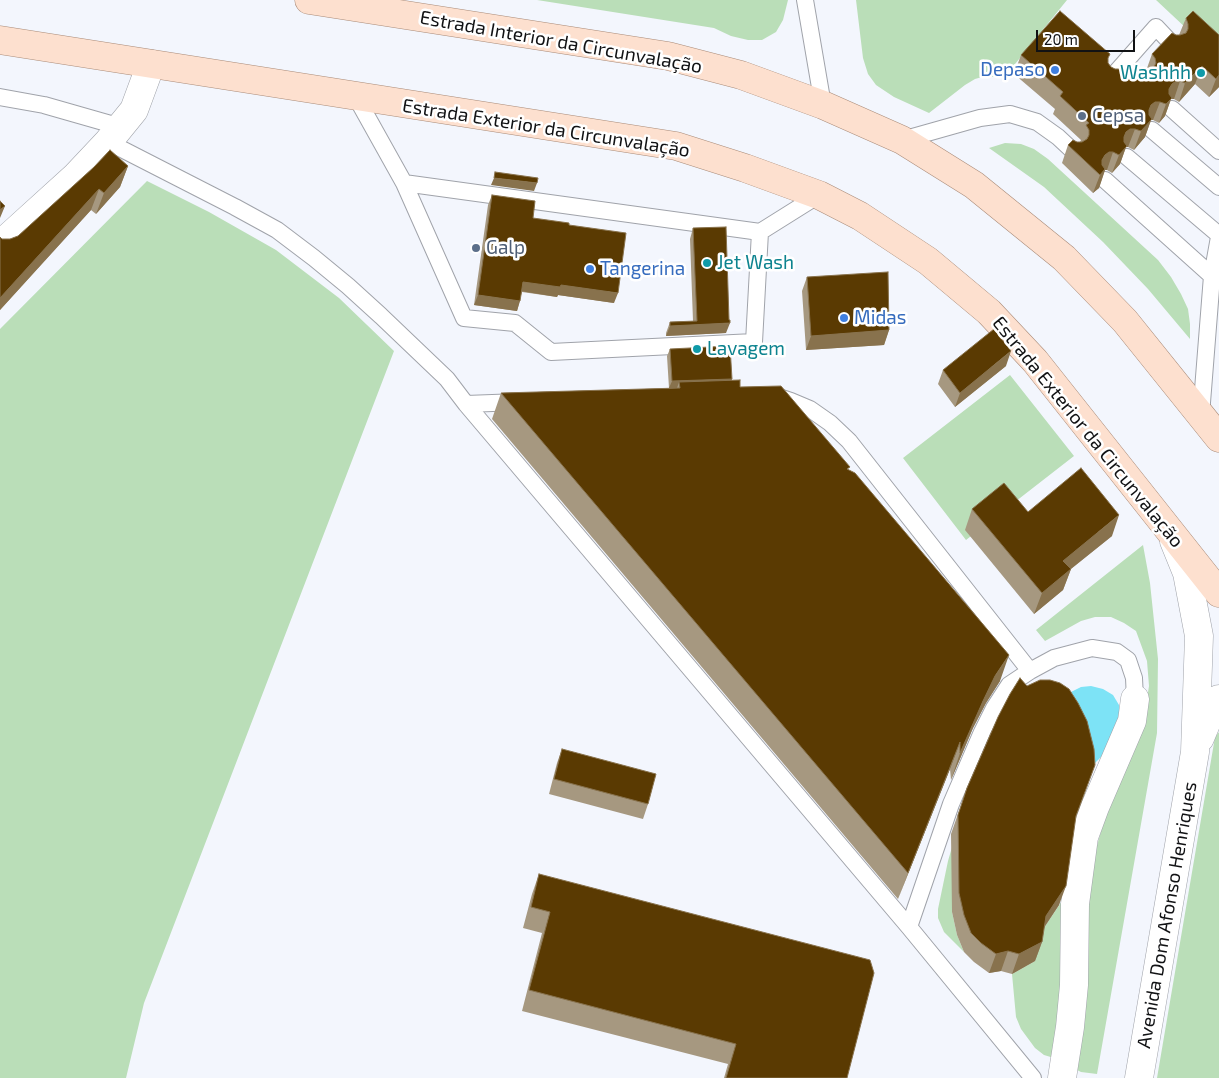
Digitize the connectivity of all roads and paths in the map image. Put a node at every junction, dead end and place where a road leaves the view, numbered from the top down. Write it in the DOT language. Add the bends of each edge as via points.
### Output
graph roads {
  1 [pos="310,0"];
  2 [pos="805,0"];
  3 [pos="0,40"];
  4 [pos="1172,44"];
  5 [pos="151,64"];
  6 [pos="1111,78"];
  7 [pos="0,97"];
  8 [pos="356,97"];
  9 [pos="823,104"];
  10 [pos="1172,109"];
  11 [pos="1152,130"];
  12 [pos="115,135"];
  13 [pos="902,140"];
  14 [pos="1073,151"];
  15 [pos="1219,151"];
  16 [pos="1127,157"];
  17 [pos="1106,180"];
  18 [pos="404,183"];
  19 [pos="1219,187"];
  20 [pos="818,195"];
  21 [pos="760,232"];
  22 [pos="1219,236"];
  23 [pos="0,245"];
  24 [pos="1212,276"];
  25 [pos="762,395"];
  26 [pos="535,402"];
  27 [pos="466,404"];
  28 [pos="1201,416"];
  29 [pos="1219,438"];
  30 [pos="1168,528"];
  31 [pos="1219,593"];
  32 [pos="1030,671"];
  33 [pos="1219,699"];
  34 [pos="1135,700"];
  35 [pos="1195,752"];
  36 [pos="909,927"];
  37 [pos="1031,1075"];
  38 [pos="1058,1078"];
  39 [pos="1062,1078"];
  40 [pos="1139,1078"];
  1 -- 9 [label="main road, Estrada Interior da Circunvalação" via="668,56 741,75"];
  2 -- 9 [label="lane"];
  3 -- 5 [label="main road, Estrada Exterior da Circunvalação"];
  4 -- 6 [label="lane" via="1156,27 1128,70"];
  5 -- 8 [label="main road, Estrada Exterior da Circunvalação"];
  5 -- 12 [label="main road" via="134,110"];
  7 -- 12 [label="lane" via="44,105"];
  8 -- 18 [label="lane"];
  8 -- 20 [label="main road, Estrada Exterior da Circunvalação" via="676,146"];
  9 -- 13 [label="main road, Estrada Interior da Circunvalação"];
  10 -- 15 [label="lane"];
  11 -- 19 [label="lane"];
  12 -- 23 [label="main road" via="76,176"];
  12 -- 27 [label="lane" via="277,230 314,258 381,316 446,379"];
  13 -- 14 [label="lane" via="980,118 1010,114 1063,132"];
  13 -- 28 [label="main road, Estrada Interior da Circunvalação" via="974,185 1064,258 1125,321"];
  16 -- 22 [label="lane"];
  17 -- 24 [label="lane"];
  18 -- 21 [label="lane"];
  18 -- 21 [label="lane" via="464,318 514,323 551,352 754,342"];
  20 -- 21 [label="lane"];
  20 -- 30 [label="main road, Estrada Exterior da Circunvalação" via="860,216 928,261 989,312 1035,361"];
  22 -- 24 [label="lane"];
  24 -- 28 [label="lane"];
  25 -- 32 [label="lane" via="772,395 810,409 830,422 849,441"];
  26 -- 27 [label="lane"];
  27 -- 36 [label="lane"];
  28 -- 29 [label="main road, Estrada Interior da Circunvalação"];
  30 -- 31 [label="main road, Estrada Exterior da Circunvalação"];
  30 -- 35 [label="main road" via="1187,573 1200,636"];
  32 -- 34 [label="lane" via="1054,658 1092,648 1117,652 1128,660 1134,678"];
  32 -- 36 [label="lane" via="1009,685 982,732 951,804"];
  33 -- 35 [label="main road"];
  34 -- 39 [label="main road" via="1132,720 1084,838 1075,904 1074,985"];
  35 -- 40 [label="main road, Avenida Dom Afonso Henriques"];
  36 -- 37 [label="lane"];
  37 -- 38 [label="lane"];
}
